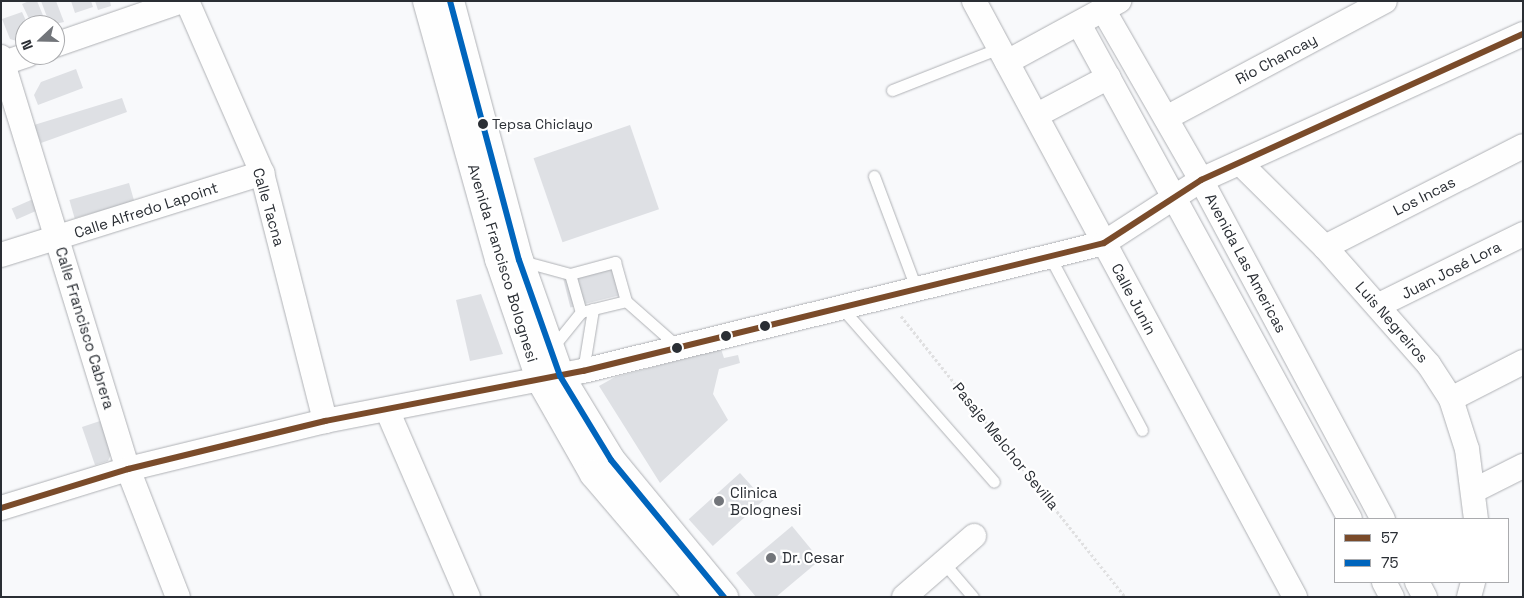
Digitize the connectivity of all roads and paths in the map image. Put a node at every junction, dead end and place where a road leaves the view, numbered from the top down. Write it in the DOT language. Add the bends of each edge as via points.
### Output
graph roads {
  1 [pos="182,1"];
  2 [pos="187,1"];
  3 [pos="427,1"];
  4 [pos="450,1"];
  5 [pos="974,1"];
  6 [pos="1385,1"];
  7 [pos="1111,6"];
  8 [pos="1079,24"];
  9 [pos="1523,34"];
  10 [pos="65,42"];
  11 [pos="1003,55"];
  12 [pos="15,58"];
  13 [pos="2,61"];
  14 [pos="1109,77"];
  15 [pos="892,90"];
  16 [pos="1037,115"];
  17 [pos="1166,118"];
  18 [pos="1523,146"];
  19 [pos="1240,163"];
  20 [pos="262,172"];
  21 [pos="874,176"];
  22 [pos="1201,180"];
  23 [pos="1176,194"];
  24 [pos="1523,234"];
  25 [pos="58,239"];
  26 [pos="1104,244"];
  27 [pos="1325,247"];
  28 [pos="1,256"];
  29 [pos="1050,257"];
  30 [pos="519,260"];
  31 [pos="570,274"];
  32 [pos="916,288"];
  33 [pos="886,296"];
  34 [pos="626,301"];
  35 [pos="1379,305"];
  36 [pos="841,307"];
  37 [pos="593,309"];
  38 [pos="581,312"];
  39 [pos="678,347"];
  40 [pos="551,350"];
  41 [pos="1523,362"];
  42 [pos="561,376"];
  43 [pos="1451,399"];
  44 [pos="388,412"];
  45 [pos="325,421"];
  46 [pos="1142,430"];
  47 [pos="1523,466"];
  48 [pos="128,469"];
  49 [pos="994,482"];
  50 [pos="1475,490"];
  51 [pos="1,508"];
  52 [pos="1349,518"];
  53 [pos="1382,518"];
  54 [pos="1476,518"];
  55 [pos="974,536"];
  56 [pos="943,562"];
  57 [pos="1385,583"];
  58 [pos="1418,583"];
  59 [pos="1473,583"];
  60 [pos="178,597"];
  61 [pos="468,597"];
  62 [pos="699,597"];
  63 [pos="724,597"];
  64 [pos="904,597"];
  65 [pos="973,597"];
  66 [pos="1126,597"];
  67 [pos="1295,597"];
  68 [pos="1392,597"];
  69 [pos="1425,597"];
  70 [pos="1469,597"];
  1 -- 10 [label="street"];
  2 -- 20 [label="street, Calle Tacna"];
  3 -- 42 [label="main road, Avenida Francisco Bolognesi" via="499,259"];
  4 -- 30 [label="main road, Avenida Francisco Bolognesi"];
  5 -- 11 [label="street, Calle Junín"];
  6 -- 17 [label="street, Río Chancay"];
  7 -- 8 [label="street"];
  7 -- 17 [label="street, Avenida Las Americas"];
  8 -- 11 [label="street"];
  8 -- 14 [label="street, Avenida Las Americas"];
  9 -- 19 [label="street"];
  11 -- 15 [label="lane"];
  11 -- 16 [label="street, Calle Junín"];
  12 -- 13 [label="street"];
  13 -- 25 [label="street, Calle Francisco Cabrera"];
  14 -- 16 [label="street"];
  14 -- 23 [label="street, Avenida Las Americas"];
  16 -- 26 [label="street, Calle Junín"];
  17 -- 22 [label="street, Avenida Las Americas"];
  18 -- 27 [label="street, Los Incas"];
  19 -- 22 [label="street"];
  19 -- 27 [label="street, Luis Negreiros"];
  20 -- 25 [label="street, Calle Alfredo Lapoint"];
  20 -- 45 [label="street, Calle Tacna"];
  21 -- 32 [label="lane"];
  22 -- 23 [label="street"];
  22 -- 53 [label="street, Avenida Las Americas"];
  23 -- 26 [label="street"];
  23 -- 52 [label="street, Avenida Las Americas"];
  24 -- 35 [label="street, Juan José Lora"];
  25 -- 28 [label="street, Calle Alfredo Lapoint"];
  25 -- 48 [label="street, Calle Francisco Cabrera"];
  26 -- 29 [label="street"];
  26 -- 67 [label="street, Calle Junín"];
  27 -- 35 [label="street, Luis Negreiros"];
  29 -- 32 [label="street"];
  29 -- 46 [label="lane"];
  30 -- 31 [label="lane"];
  30 -- 40 [label="main road, Avenida Francisco Bolognesi"];
  31 -- 34 [label="lane" via="615,262"];
  31 -- 38 [label="lane"];
  32 -- 33 [label="street"];
  33 -- 36 [label="street"];
  33 -- 66 [label="path, Pasaje Melchor Sevilla"];
  34 -- 37 [label="lane"];
  34 -- 39 [label="lane"];
  35 -- 43 [label="street, Luis Negreiros" via="1429,365"];
  36 -- 39 [label="street"];
  36 -- 49 [label="lane"];
  37 -- 38 [label="lane"];
  37 -- 42 [label="lane"];
  38 -- 40 [label="lane"];
  39 -- 42 [label="street"];
  40 -- 42 [label="main road, Avenida Francisco Bolognesi"];
  41 -- 43 [label="street"];
  42 -- 44 [label="street"];
  42 -- 62 [label="main road, Avenida Francisco Bolognesi" via="594,474"];
  42 -- 63 [label="main road, Avenida Francisco Bolognesi" via="611,460"];
  43 -- 50 [label="street, Luis Negreiros"];
  44 -- 45 [label="street"];
  44 -- 61 [label="street"];
  45 -- 48 [label="street"];
  47 -- 50 [label="street"];
  48 -- 51 [label="street"];
  48 -- 60 [label="street, Calle Francisco Cabrera"];
  50 -- 54 [label="street, Luis Negreiros"];
  55 -- 56 [label="street"];
  56 -- 64 [label="street"];
  56 -- 65 [label="lane"];
  57 -- 68 [label="street"];
  58 -- 69 [label="street"];
  59 -- 70 [label="street"];
}
